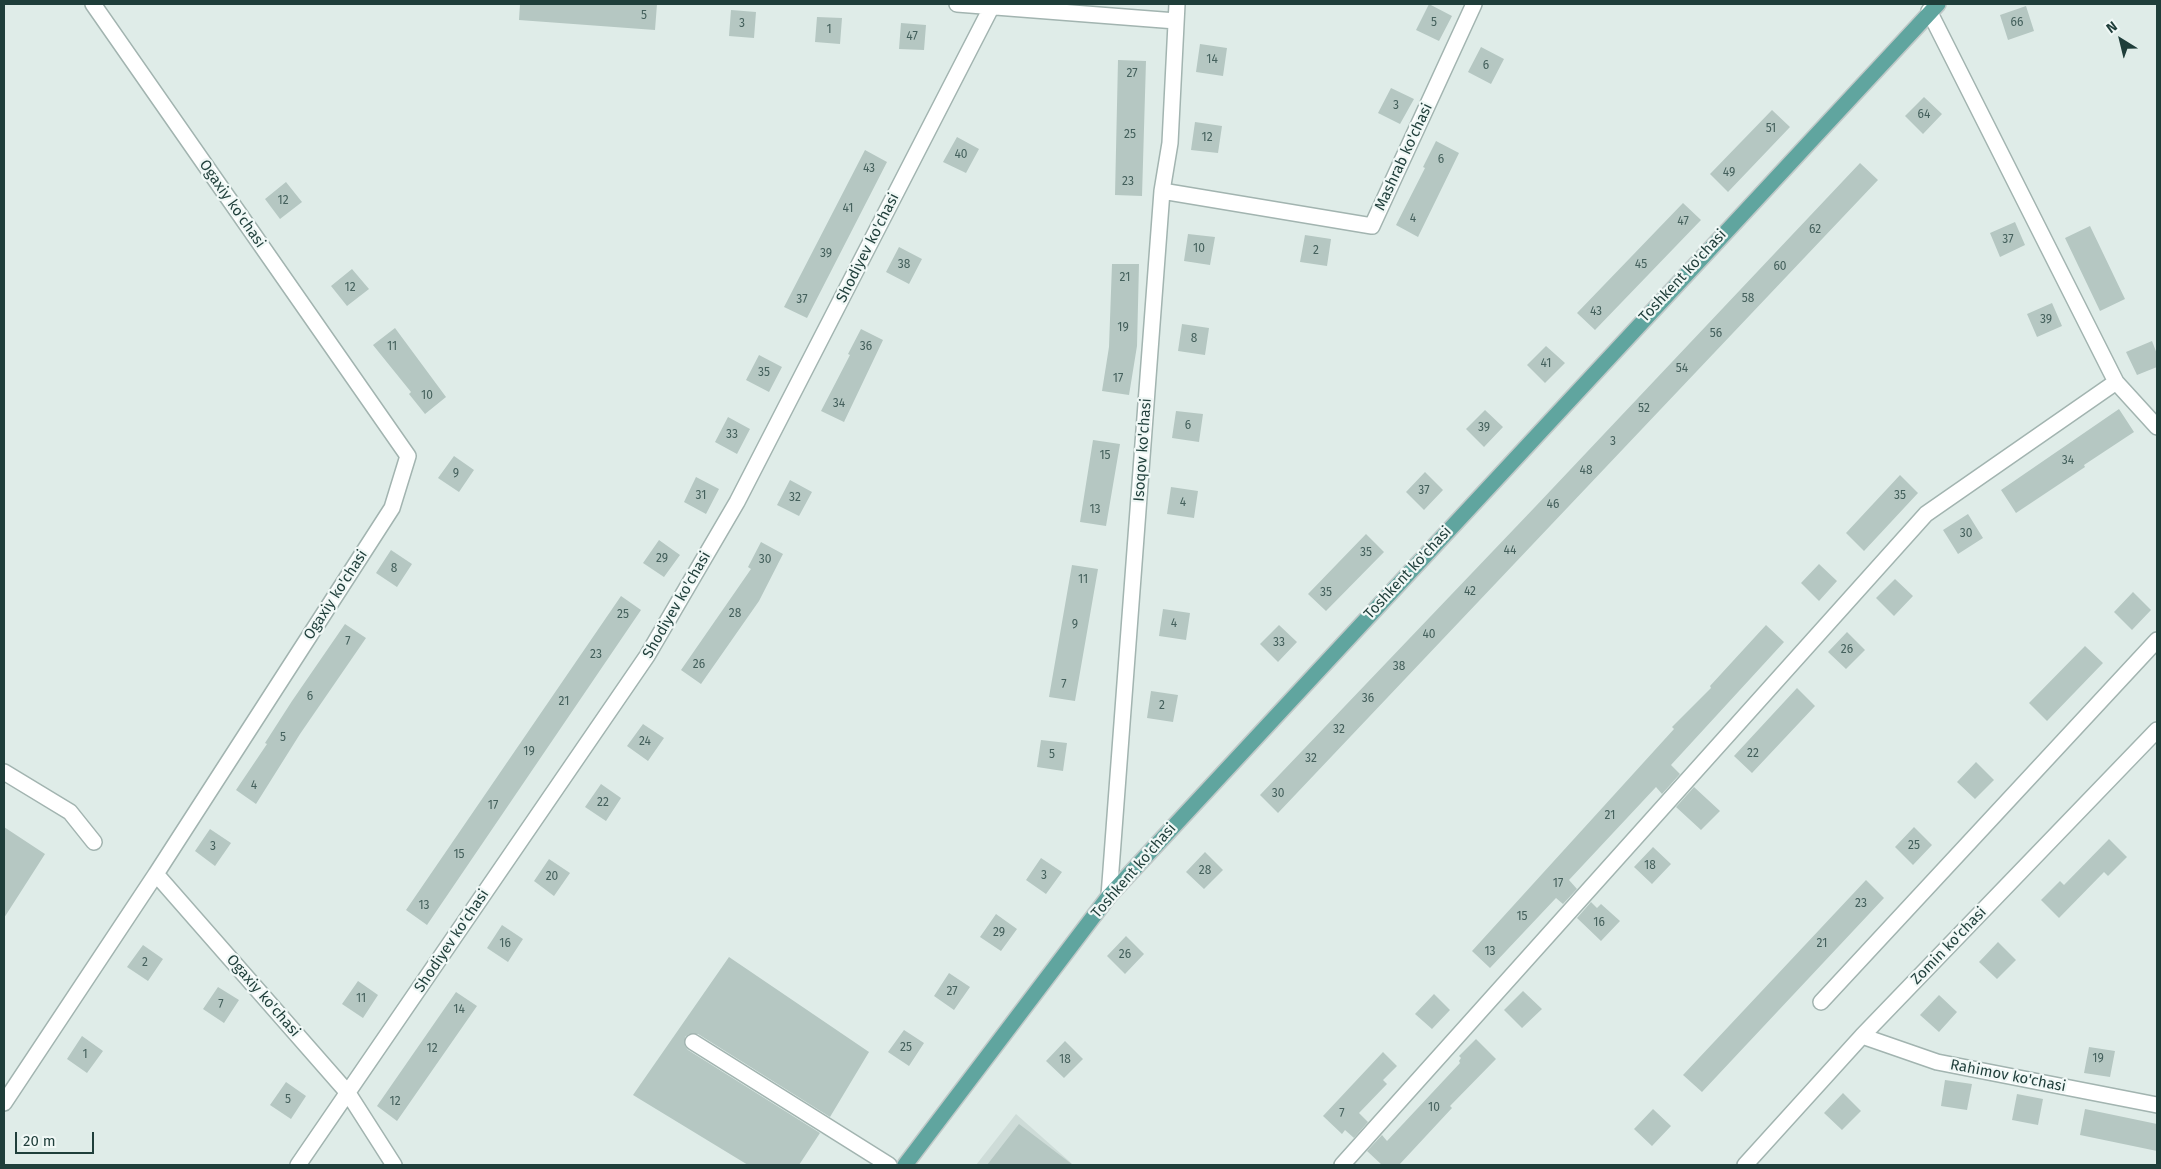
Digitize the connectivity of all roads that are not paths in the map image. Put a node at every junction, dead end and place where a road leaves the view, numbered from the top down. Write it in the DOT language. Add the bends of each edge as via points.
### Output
graph roads {
  1 [pos="93,4"];
  2 [pos="957,4"];
  3 [pos="1177,4"];
  4 [pos="1474,4"];
  5 [pos="992,6"];
  6 [pos="1934,7"];
  7 [pos="1176,21"];
  8 [pos="1162,191"];
  9 [pos="2116,382"];
  10 [pos="2157,427"];
  11 [pos="2157,640"];
  12 [pos="2157,730"];
  13 [pos="4,772"];
  14 [pos="94,842"];
  15 [pos="156,874"];
  16 [pos="1109,896"];
  17 [pos="1821,1002"];
  18 [pos="1862,1036"];
  19 [pos="693,1042"];
  20 [pos="348,1092"];
  21 [pos="4,1103"];
  22 [pos="2157,1105"];
  23 [pos="298,1165"];
  24 [pos="394,1165"];
  25 [pos="889,1165"];
  26 [pos="905,1165"];
  27 [pos="1342,1165"];
  28 [pos="1745,1165"];
  1 -- 15 [label="street, Ogaxiy ko'chasi" via="408,456 392,508"];
  2 -- 5 [label="street"];
  3 -- 7 [label="street, Isoqov ko'chasi"];
  4 -- 8 [label="street, Mashrab ko'chasi" via="1372,226"];
  5 -- 7 [label="street"];
  5 -- 20 [label="street, Shodiyev ko'chasi" via="737,502 647,656"];
  6 -- 9 [label="street"];
  6 -- 16 [label="main road, Toshkent ko'chasi"];
  7 -- 8 [label="street, Isoqov ko'chasi" via="1170,143"];
  8 -- 16 [label="street, Isoqov ko'chasi"];
  9 -- 10 [label="street"];
  9 -- 27 [label="street" via="1926,514"];
  11 -- 17 [label="street"];
  12 -- 18 [label="street, Zomin ko'chasi"];
  13 -- 14 [label="street" via="70,812"];
  15 -- 20 [label="street, Ogaxiy ko'chasi"];
  15 -- 21 [label="street"];
  16 -- 26 [label="main road, Toshkent ko'chasi"];
  18 -- 22 [label="street, Rahimov ko'chasi" via="1937,1062"];
  18 -- 28 [label="street, Zomin ko'chasi"];
  19 -- 25 [label="street"];
  20 -- 23 [label="street, Shodiyev ko'chasi"];
  20 -- 24 [label="street, Ogaxiy ko'chasi"];
}
